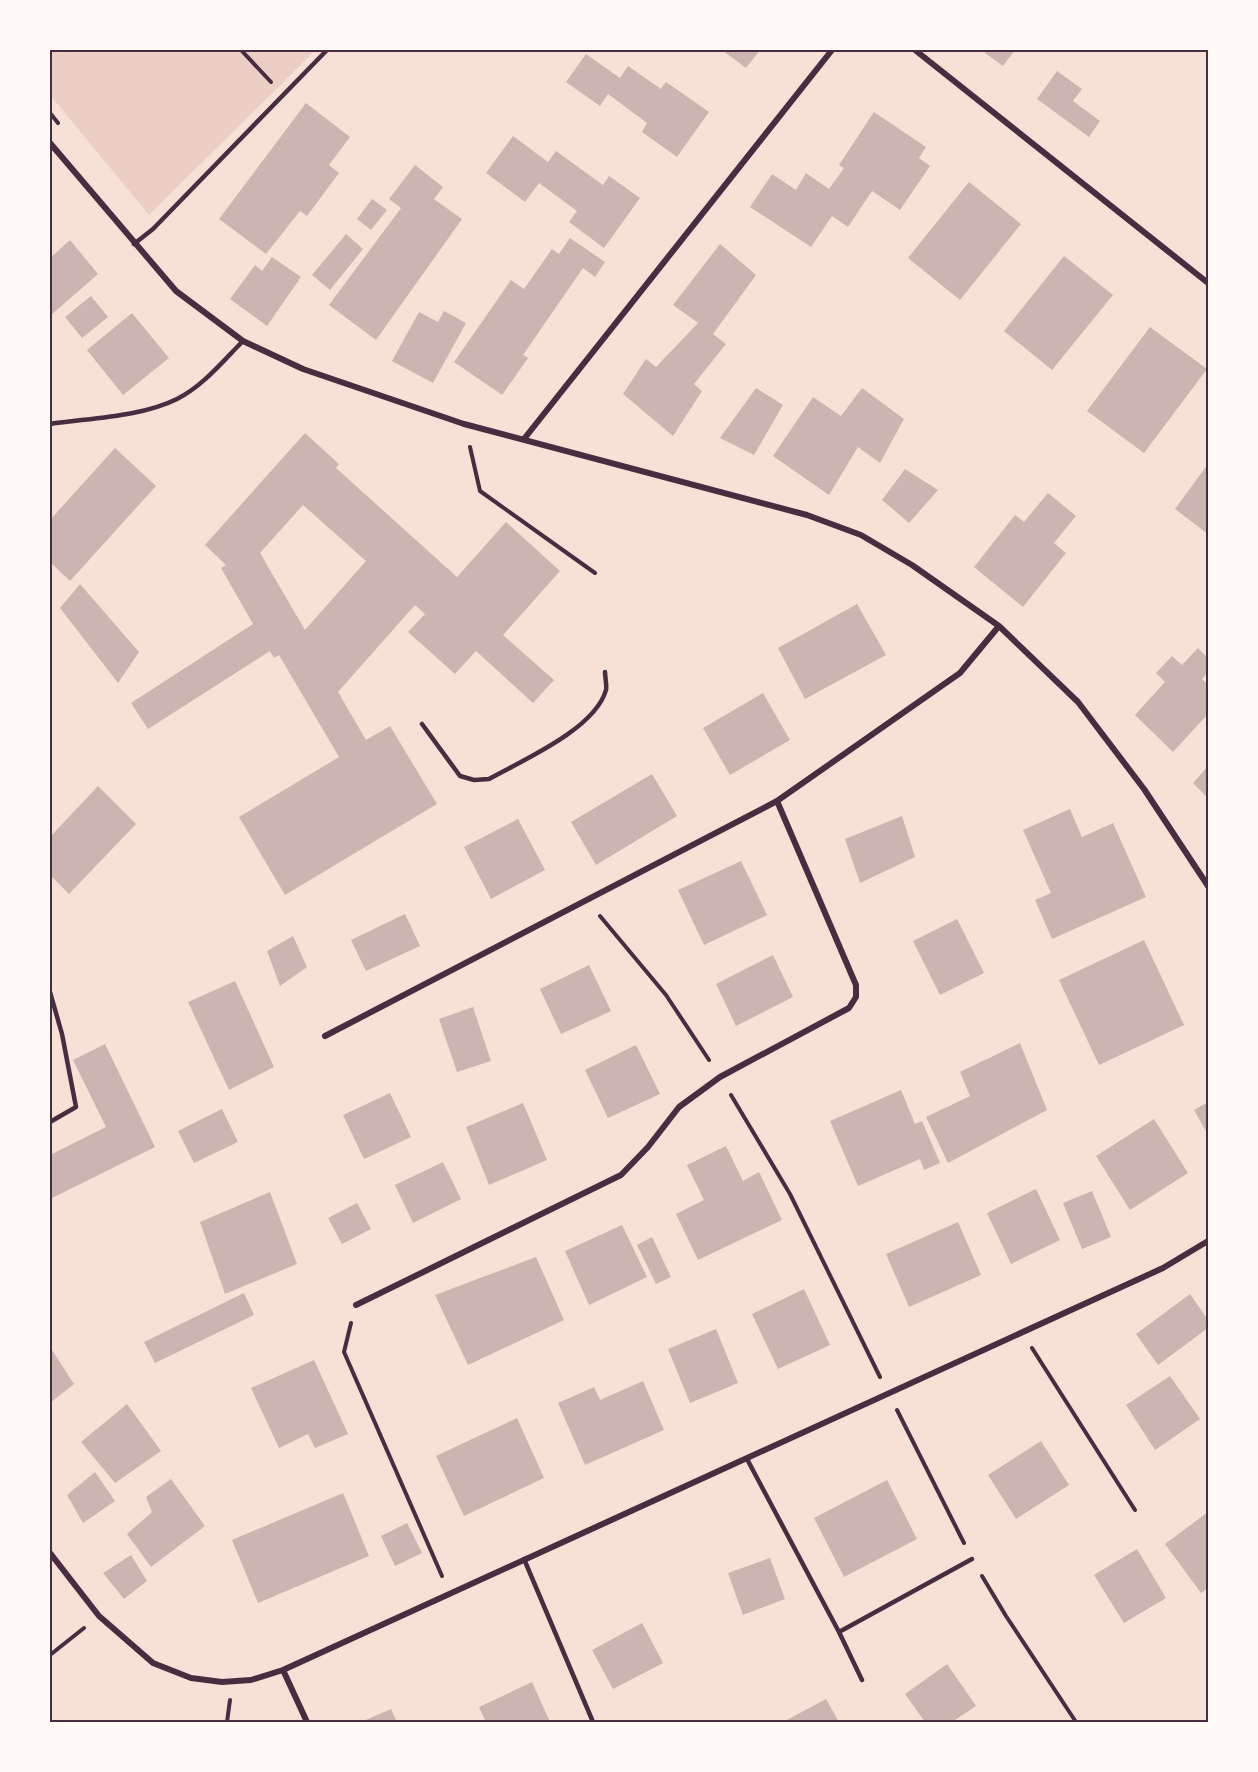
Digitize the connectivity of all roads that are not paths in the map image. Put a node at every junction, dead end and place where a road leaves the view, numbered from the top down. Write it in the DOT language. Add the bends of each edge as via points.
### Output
graph roads {
  1 [pos="327,50"];
  2 [pos="832,50"];
  3 [pos="915,50"];
  4 [pos="50,143"];
  5 [pos="134,244"];
  6 [pos="1209,283"];
  7 [pos="243,341"];
  8 [pos="50,424"];
  9 [pos="524,439"];
  10 [pos="999,626"];
  11 [pos="605,672"];
  12 [pos="422,724"];
  13 [pos="777,801"];
  14 [pos="1209,886"];
  15 [pos="50,992"];
  16 [pos="325,1036"];
  17 [pos="50,1122"];
  18 [pos="1209,1241"];
  19 [pos="356,1305"];
  20 [pos="747,1459"];
  21 [pos="50,1553"];
  22 [pos="524,1559"];
  23 [pos="972,1559"];
  24 [pos="839,1632"];
  25 [pos="283,1671"];
  26 [pos="862,1680"];
  27 [pos="307,1722"];
  28 [pos="593,1722"];
  1 -- 5 [label="lane"];
  2 -- 9 [label="street"];
  3 -- 6 [label="street"];
  4 -- 5 [label="street"];
  5 -- 7 [label="street" via="176,291"];
  7 -- 8 [label="lane" via="206,378 178,398 150,410"];
  7 -- 9 [label="street" via="303,369 464,424"];
  9 -- 10 [label="street" via="807,515 861,535 912,565"];
  10 -- 13 [label="street" via="960,673"];
  10 -- 14 [label="street" via="1078,702 1144,789"];
  11 -- 12 [label="lane" via="606,689 597,707 578,728 489,779 460,776"];
  13 -- 16 [label="street"];
  13 -- 19 [label="street" via="856,985 856,997 849,1008 720,1077 679,1107 621,1175"];
  15 -- 17 [label="lane" via="63,1034 76,1107"];
  18 -- 20 [label="street" via="1163,1268"];
  20 -- 22 [label="street"];
  20 -- 24 [label="lane"];
  21 -- 25 [label="street" via="99,1616 153,1663 191,1678 222,1682"];
  22 -- 25 [label="street"];
  22 -- 28 [label="lane"];
  23 -- 24 [label="lane"];
  24 -- 26 [label="lane"];
  25 -- 27 [label="street"];
}
